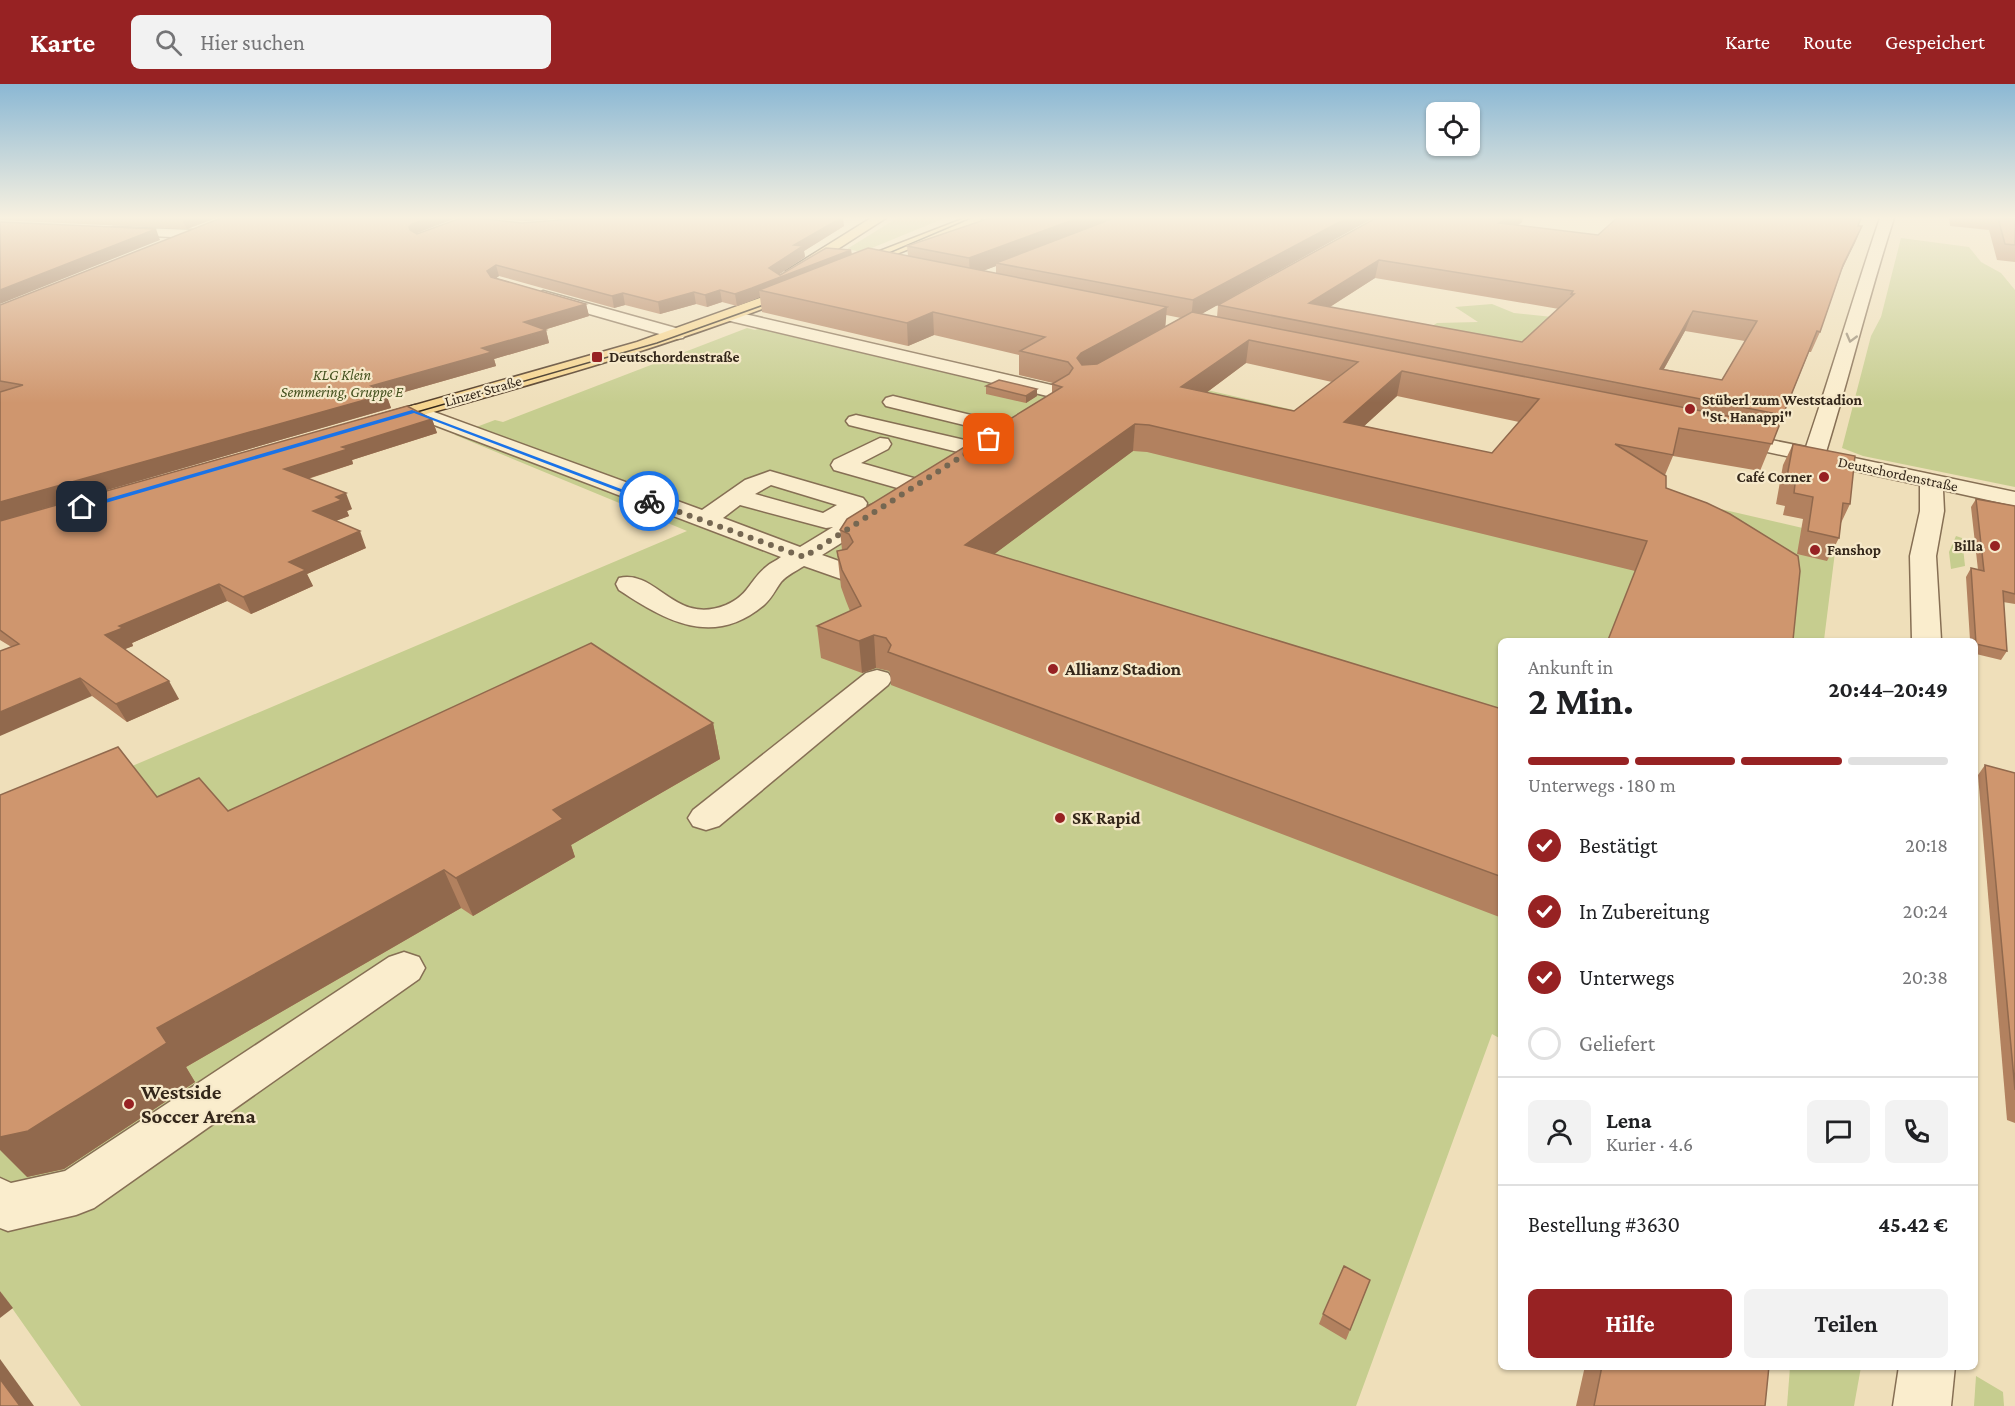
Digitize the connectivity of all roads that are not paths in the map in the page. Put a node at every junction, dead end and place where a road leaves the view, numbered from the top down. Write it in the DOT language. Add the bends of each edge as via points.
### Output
graph roads {
  1 [pos="780,280"];
  2 [pos="821,280"];
  3 [pos="1866,280"];
  4 [pos="533,293"];
  5 [pos="787,294"];
  6 [pos="599,313"];
  7 [pos="732,316"];
  8 [pos="567,322"];
  9 [pos="639,324"];
  10 [pos="608,334"];
  11 [pos="677,334"];
  12 [pos="893,402"];
  13 [pos="415,411"];
  14 [pos="1020,419"];
  15 [pos="856,421"];
  16 [pos="352,429"];
  17 [pos="1707,433"];
  18 [pos="880,444"];
  19 [pos="974,449"];
  20 [pos="1814,456"];
  21 [pos="1931,482"];
  22 [pos="916,486"];
  23 [pos="739,497"];
  24 [pos="2015,499"];
  25 [pos="703,521"];
  26 [pos="804,557"];
  27 [pos="841,571"];
  28 [pos="628,584"];
  29 [pos="1926,638"];
  30 [pos="877,679"];
  31 [pos="706,818"];
  32 [pos="404,968"];
  33 [pos="0,1202"];
  34 [pos="1926,1370"];
  35 [pos="1922,1406"];
  1 -- 5 [label="main road" via="768,287"];
  2 -- 5 [label="main road, Linzer Straße"];
  3 -- 20 [label="street, one-way"];
  4 -- 6 [label="street"];
  5 -- 7 [label="main road, Linzer Straße"];
  6 -- 8 [label="street"];
  6 -- 9 [label="street"];
  7 -- 11 [label="main road, Linzer Straße"];
  7 -- 14 [label="street" via="1060,393"];
  9 -- 10 [label="street"];
  9 -- 11 [label="street"];
  11 -- 13 [label="main road, Linzer Straße"];
  12 -- 14 [label="street"];
  13 -- 16 [label="main road, Linzer Straße"];
  13 -- 25 [label="street"];
  14 -- 19 [label="street"];
  15 -- 19 [label="street"];
  17 -- 20 [label="street, Deutschordenstraße"];
  18 -- 22 [label="street" via="842,465"];
  19 -- 22 [label="street"];
  20 -- 21 [label="street, Deutschordenstraße"];
  21 -- 24 [label="street, Deutschordenstraße"];
  21 -- 29 [label="street" via="1932,510 1923,556"];
  22 -- 26 [label="street"];
  23 -- 25 [label="street"];
  25 -- 26 [label="street"];
  26 -- 27 [label="street"];
  26 -- 28 [label="street" via="776,572 745,606 720,618 695,620"];
  30 -- 31 [label="street"];
  32 -- 33 [label="street" via="76,1192 8,1207"];
  34 -- 35 [label="street"];
}
